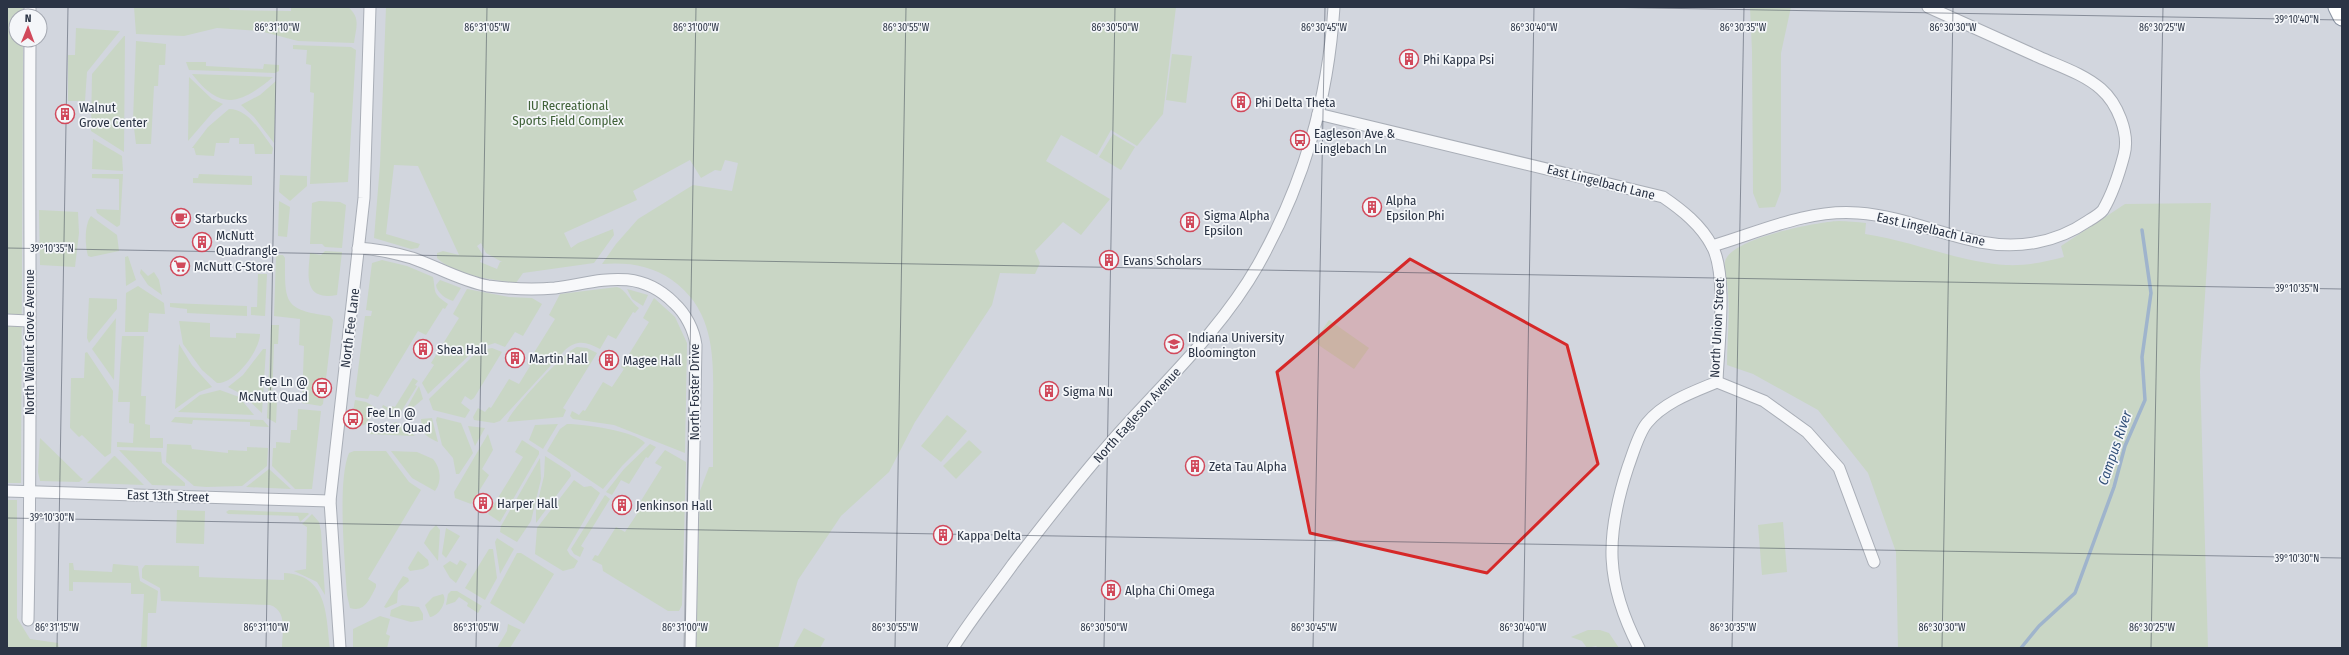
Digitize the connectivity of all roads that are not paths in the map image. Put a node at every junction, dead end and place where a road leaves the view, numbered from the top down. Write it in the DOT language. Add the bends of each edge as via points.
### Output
graph roads {
  1 [pos="370,7"];
  2 [pos="1334,7"];
  3 [pos="1928,7"];
  4 [pos="2337,7"];
  5 [pos="2342,17"];
  6 [pos="30,48"];
  7 [pos="1318,114"];
  8 [pos="1712,246"];
  9 [pos="358,248"];
  10 [pos="7,320"];
  11 [pos="28,321"];
  12 [pos="1717,382"];
  13 [pos="7,491"];
  14 [pos="31,492"];
  15 [pos="330,501"];
  16 [pos="1874,562"];
  17 [pos="28,620"];
  18 [pos="340,648"];
  19 [pos="690,648"];
  20 [pos="953,648"];
  21 [pos="1639,648"];
  1 -- 9 [label="street, North Fee Lane" via="367,156"];
  2 -- 7 [label="street, North Eagleson Avenue" via="1332,48"];
  3 -- 8 [label="street, East Lingelbach Lane" via="2077,74 2101,89 2117,107 2124,131 2125,152 2117,181 2102,212 2053,240 2008,246 1979,242 1895,218 1857,213 1820,214 1787,221"];
  4 -- 5 [label="highway"];
  6 -- 11 [label="street, North Walnut Grove Avenue"];
  7 -- 8 [label="street, East Lingelbach Lane" via="1663,197 1688,215"];
  7 -- 20 [label="street, North Eagleson Avenue" via="1294,189 1257,266 1217,324 1111,442 1055,510"];
  8 -- 12 [label="street, North Union Street" via="1719,268 1720,289"];
  9 -- 15 [label="street, North Fee Lane"];
  9 -- 19 [label="street, North Foster Drive" via="391,253 466,280 508,289 539,289 595,280 629,280 659,290 682,312 692,330 696,346"];
  10 -- 11 [label="street"];
  11 -- 14 [label="street, North Walnut Grove Avenue"];
  12 -- 16 [label="street" via="1764,401 1807,432 1839,468"];
  12 -- 21 [label="street, North Union Street" via="1678,398 1647,423 1622,487 1611,556 1615,591"];
  13 -- 14 [label="street, East 13th Street"];
  14 -- 15 [label="street, East 13th Street"];
  14 -- 17 [label="street, North Walnut Grove Avenue"];
  15 -- 18 [label="street, North Fee Lane"];
}
